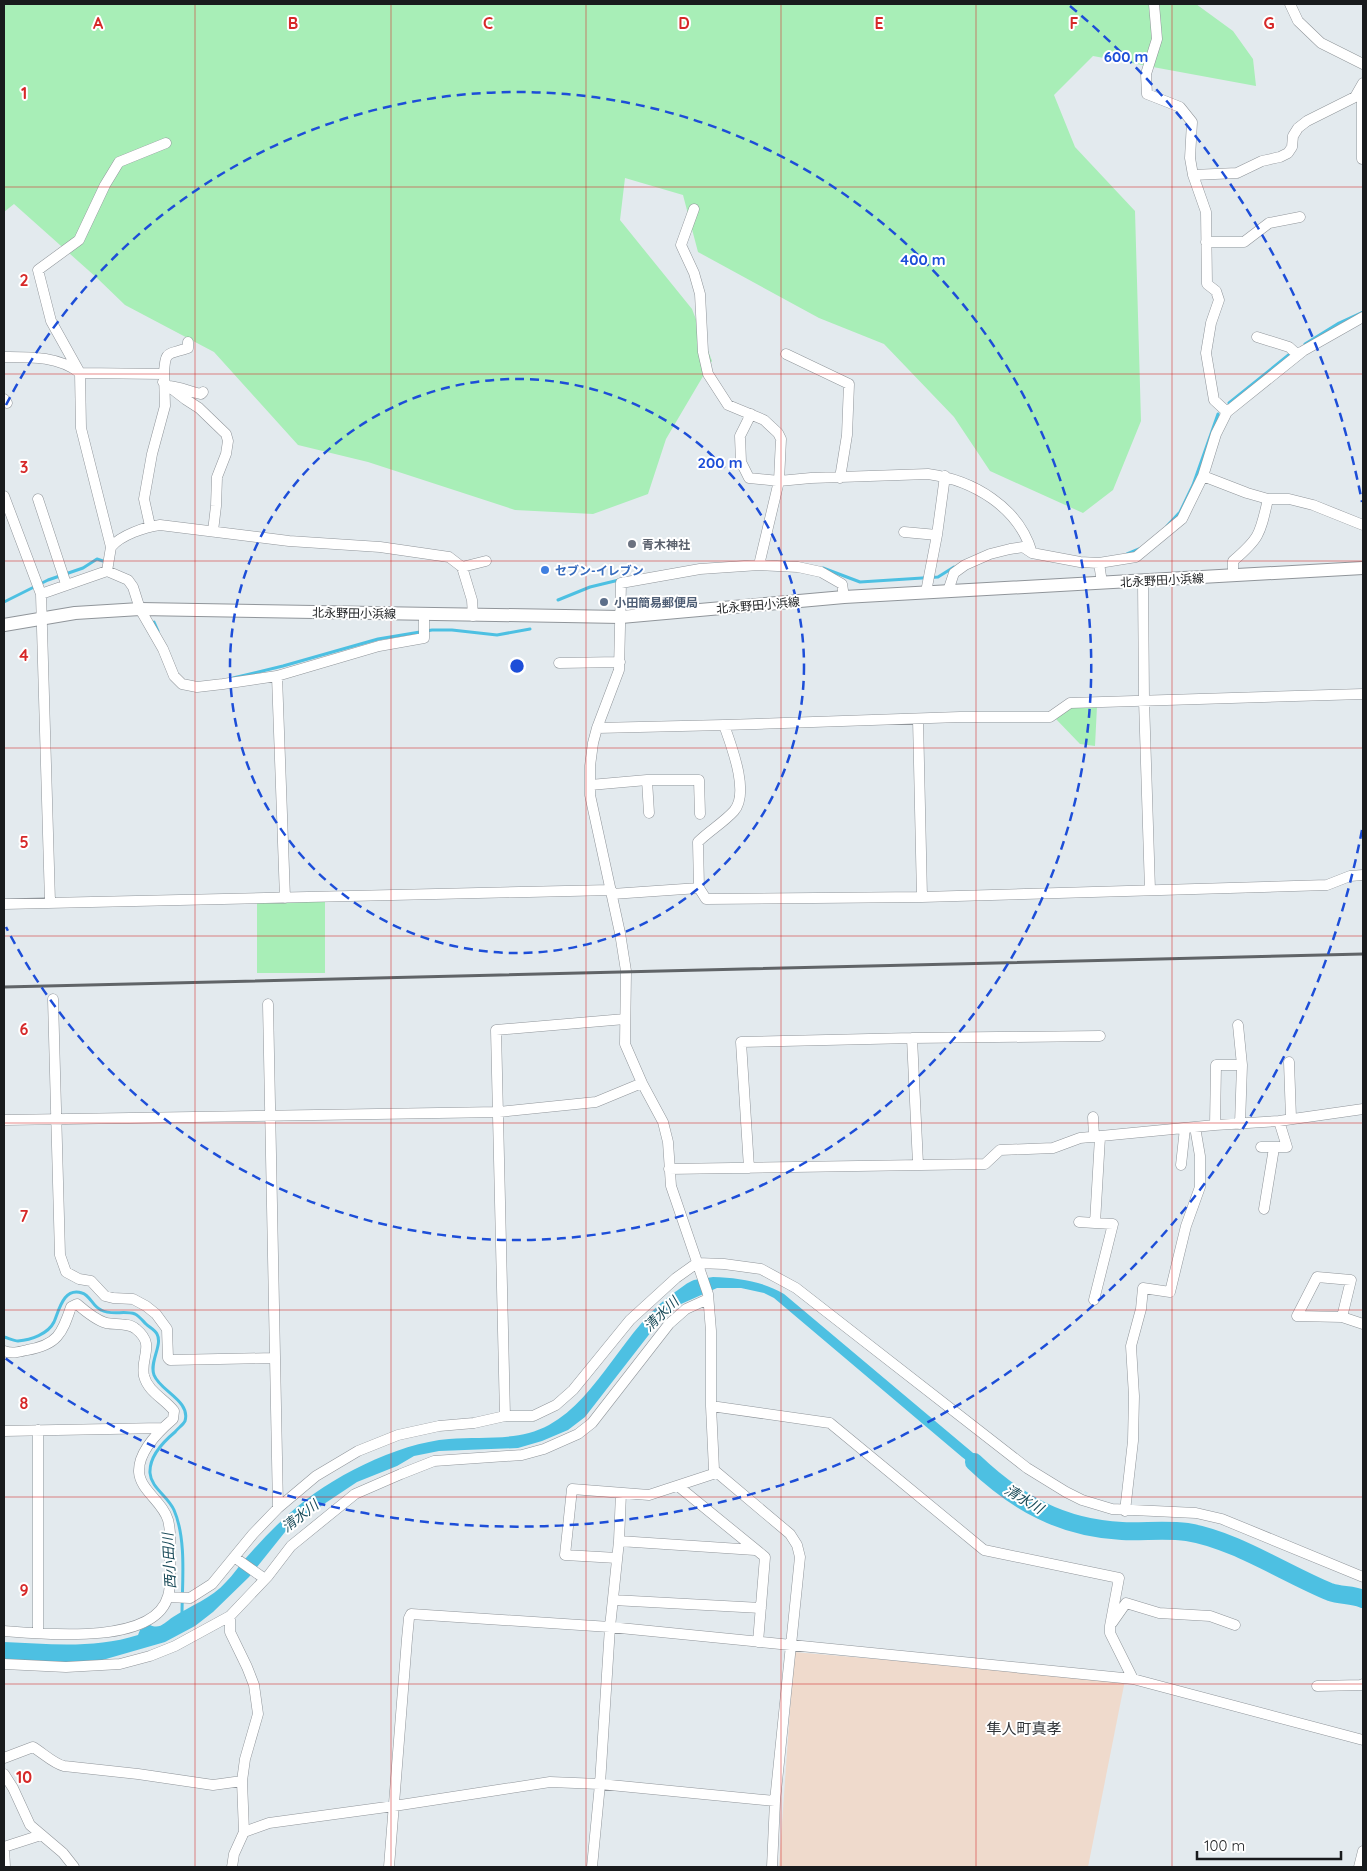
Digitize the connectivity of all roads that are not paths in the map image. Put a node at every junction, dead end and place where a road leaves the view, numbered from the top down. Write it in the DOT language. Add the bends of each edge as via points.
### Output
graph roads {
  1 [pos="1154,4"];
  2 [pos="1290,4"];
  3 [pos="1363,64"];
  4 [pos="1363,84"];
  5 [pos="166,143"];
  6 [pos="1362,159"];
  7 [pos="1193,175"];
  8 [pos="694,209"];
  9 [pos="1300,217"];
  10 [pos="1206,242"];
  11 [pos="1363,317"];
  12 [pos="1257,337"];
  13 [pos="188,342"];
  14 [pos="786,354"];
  15 [pos="1298,355"];
  16 [pos="4,357"];
  17 [pos="80,373"];
  18 [pos="165,380"];
  19 [pos="203,392"];
  20 [pos="1227,412"];
  21 [pos="751,414"];
  22 [pos="945,476"];
  23 [pos="1204,476"];
  24 [pos="840,478"];
  25 [pos="779,481"];
  26 [pos="4,496"];
  27 [pos="1268,499"];
  28 [pos="38,500"];
  29 [pos="1363,525"];
  30 [pos="150,526"];
  31 [pos="213,531"];
  32 [pos="904,532"];
  33 [pos="937,535"];
  34 [pos="111,549"];
  35 [pos="1031,549"];
  36 [pos="486,561"];
  37 [pos="760,561"];
  38 [pos="1099,563"];
  39 [pos="108,567"];
  40 [pos="462,567"];
  41 [pos="1363,568"];
  42 [pos="1233,576"];
  43 [pos="1143,581"];
  44 [pos="66,582"];
  45 [pos="1102,583"];
  46 [pos="38,588"];
  47 [pos="927,588"];
  48 [pos="948,591"];
  49 [pos="844,597"];
  50 [pos="140,609"];
  51 [pos="473,616"];
  52 [pos="621,617"];
  53 [pos="42,618"];
  54 [pos="424,620"];
  55 [pos="4,625"];
  56 [pos="620,662"];
  57 [pos="559,663"];
  58 [pos="277,676"];
  59 [pos="1363,694"];
  60 [pos="1144,700"];
  61 [pos="918,719"];
  62 [pos="724,725"];
  63 [pos="597,728"];
  64 [pos="648,780"];
  65 [pos="590,785"];
  66 [pos="649,813"];
  67 [pos="700,814"];
  68 [pos="1363,875"];
  69 [pos="699,888"];
  70 [pos="1150,890"];
  71 [pos="611,892"];
  72 [pos="922,897"];
  73 [pos="285,898"];
  74 [pos="50,902"];
  75 [pos="4,904"];
  76 [pos="53,999"];
  77 [pos="268,1004"];
  78 [pos="625,1019"];
  79 [pos="1238,1025"];
  80 [pos="1100,1036"];
  81 [pos="912,1038"];
  82 [pos="1289,1062"];
  83 [pos="1242,1066"];
  84 [pos="642,1083"];
  85 [pos="1363,1109"];
  86 [pos="499,1112"];
  87 [pos="269,1117"];
  88 [pos="1093,1117"];
  89 [pos="1291,1118"];
  90 [pos="57,1119"];
  91 [pos="4,1120"];
  92 [pos="1279,1121"];
  93 [pos="1240,1124"];
  94 [pos="1215,1125"];
  95 [pos="1190,1127"];
  96 [pos="1097,1137"];
  97 [pos="1260,1147"];
  98 [pos="1274,1148"];
  99 [pos="918,1164"];
  100 [pos="1181,1165"];
  101 [pos="749,1168"];
  102 [pos="669,1169"];
  103 [pos="1264,1209"];
  104 [pos="1079,1222"];
  105 [pos="1095,1222"];
  106 [pos="699,1267"];
  107 [pos="708,1296"];
  108 [pos="1094,1300"];
  109 [pos="1342,1317"];
  110 [pos="1363,1324"];
  111 [pos="4,1352"];
  112 [pos="274,1358"];
  113 [pos="711,1406"];
  114 [pos="505,1416"];
  115 [pos="162,1428"];
  116 [pos="38,1430"];
  117 [pos="4,1431"];
  118 [pos="716,1472"];
  119 [pos="678,1486"];
  120 [pos="621,1493"];
  121 [pos="278,1508"];
  122 [pos="1125,1511"];
  123 [pos="619,1541"];
  124 [pos="755,1550"];
  125 [pos="234,1557"];
  126 [pos="617,1558"];
  127 [pos="1363,1577"];
  128 [pos="265,1579"];
  129 [pos="168,1597"];
  130 [pos="612,1600"];
  131 [pos="761,1608"];
  132 [pos="230,1616"];
  133 [pos="1235,1625"];
  134 [pos="1110,1626"];
  135 [pos="610,1627"];
  136 [pos="4,1630"];
  137 [pos="38,1632"];
  138 [pos="758,1642"];
  139 [pos="791,1645"];
  140 [pos="4,1664"];
  141 [pos="1133,1679"];
  142 [pos="1363,1684"];
  143 [pos="1317,1686"];
  144 [pos="1363,1740"];
  145 [pos="4,1758"];
  146 [pos="4,1774"];
  147 [pos="242,1781"];
  148 [pos="600,1784"];
  149 [pos="776,1801"];
  150 [pos="394,1806"];
  151 [pos="244,1832"];
  152 [pos="41,1836"];
  153 [pos="1363,1851"];
  154 [pos="5,1867"];
  155 [pos="74,1867"];
  156 [pos="232,1867"];
  157 [pos="389,1867"];
  158 [pos="592,1867"];
  159 [pos="772,1867"];
  160 [pos="1359,1867"];
  1 -- 7 [label="street" via="1157,39 1146,74 1146,94 1180,107 1192,122 1190,158"];
  2 -- 3 [label="street" via="1298,21 1321,43"];
  4 -- 6 [label="street"];
  4 -- 7 [label="street" via="1355,97 1307,120 1298,128 1288,153 1262,161 1237,174"];
  5 -- 17 [label="street" via="120,162 105,185 79,240 38,270 51,321"];
  7 -- 10 [label="street" via="1206,212"];
  8 -- 21 [label="street" via="681,245 700,294 704,362 728,405"];
  9 -- 10 [label="street" via="1268,223 1244,242"];
  10 -- 20 [label="street" via="1207,284 1216,291 1218,300 1206,353 1214,400"];
  11 -- 15 [label="street"];
  12 -- 15 [label="street" via="1288,347"];
  13 -- 18 [label="street" via="188,348 169,353 165,358"];
  14 -- 24 [label="street" via="849,384 847,435"];
  15 -- 20 [label="street"];
  16 -- 17 [label="street" via="46,358 73,367"];
  17 -- 18 [label="street"];
  17 -- 34 [label="street" via="81,428"];
  18 -- 19 [label="street" via="194,392"];
  18 -- 30 [label="street" via="165,406 144,499"];
  18 -- 31 [label="street" via="226,434 226,454 217,477"];
  20 -- 23 [label="street" via="1216,434"];
  21 -- 25 [label="street" via="764,420 781,439"];
  21 -- 25 [label="street" via="740,436 741,462 749,478"];
  22 -- 24 [label="street"];
  22 -- 33 [label="street"];
  22 -- 35 [label="street" via="968,485 1006,509"];
  23 -- 27 [label="street"];
  23 -- 38 [label="street" via="1182,519 1153,545 1136,557"];
  24 -- 25 [label="street"];
  25 -- 37 [label="street"];
  26 -- 46 [label="street"];
  27 -- 29 [label="street" via="1313,504"];
  27 -- 42 [label="street" via="1258,537 1233,562"];
  28 -- 44 [label="street"];
  30 -- 31 [label="street"];
  30 -- 34 [label="street" via="115,543"];
  31 -- 40 [label="street" via="237,536 413,551 449,557"];
  32 -- 33 [label="street"];
  33 -- 47 [label="street"];
  34 -- 39 [label="street"];
  35 -- 38 [label="street" via="1080,562"];
  35 -- 48 [label="street" via="1023,547 990,554 974,562 954,573"];
  36 -- 40 [label="street"];
  37 -- 49 [label="street" via="821,572 842,584"];
  37 -- 52 [label="street" via="621,583"];
  38 -- 45 [label="street"];
  39 -- 44 [label="street"];
  39 -- 50 [label="street" via="134,587"];
  40 -- 51 [label="street" via="472,600"];
  41 -- 42 [label="main road, 北永野田小浜線"];
  42 -- 43 [label="main road, 北永野田小浜線"];
  43 -- 45 [label="main road, 北永野田小浜線"];
  43 -- 60 [label="street"];
  44 -- 46 [label="street"];
  45 -- 48 [label="main road, 北永野田小浜線"];
  46 -- 53 [label="street"];
  47 -- 48 [label="main road, 北永野田小浜線"];
  47 -- 49 [label="main road, 北永野田小浜線"];
  49 -- 52 [label="main road, 北永野田小浜線"];
  50 -- 53 [label="main road, 北永野田小浜線"];
  50 -- 54 [label="main road, 北永野田小浜線"];
  50 -- 58 [label="street" via="174,676 182,684 198,687"];
  51 -- 52 [label="main road, 北永野田小浜線"];
  51 -- 54 [label="main road, 北永野田小浜線"];
  52 -- 56 [label="street"];
  53 -- 55 [label="main road, 北永野田小浜線"];
  53 -- 74 [label="street"];
  54 -- 58 [label="street" via="424,637 378,646"];
  56 -- 57 [label="street"];
  56 -- 63 [label="street" via="614,687"];
  58 -- 73 [label="street"];
  59 -- 60 [label="street"];
  60 -- 61 [label="street" via="1070,703 1050,717"];
  60 -- 70 [label="street"];
  61 -- 62 [label="street"];
  61 -- 72 [label="street"];
  62 -- 63 [label="street"];
  62 -- 69 [label="street" via="736,757 740,795 735,810 698,842"];
  63 -- 65 [label="street" via="591,755"];
  64 -- 65 [label="street"];
  64 -- 66 [label="street"];
  64 -- 67 [label="street" via="699,780"];
  65 -- 71 [label="street"];
  68 -- 70 [label="street" via="1350,876 1327,885"];
  69 -- 71 [label="street"];
  69 -- 72 [label="street" via="706,899"];
  70 -- 72 [label="street"];
  71 -- 73 [label="street"];
  71 -- 78 [label="street" via="626,971"];
  73 -- 74 [label="street"];
  74 -- 75 [label="street"];
  76 -- 90 [label="street"];
  77 -- 87 [label="street"];
  78 -- 84 [label="street" via="625,1044"];
  78 -- 86 [label="street" via="496,1030"];
  79 -- 83 [label="street"];
  80 -- 81 [label="street"];
  81 -- 99 [label="street"];
  81 -- 101 [label="street" via="741,1042"];
  82 -- 89 [label="street"];
  83 -- 93 [label="street"];
  83 -- 94 [label="street" via="1216,1065"];
  84 -- 86 [label="street" via="596,1102"];
  84 -- 102 [label="street" via="663,1122"];
  85 -- 89 [label="street"];
  86 -- 87 [label="street"];
  86 -- 114 [label="street"];
  87 -- 90 [label="street"];
  87 -- 112 [label="street"];
  88 -- 96 [label="street"];
  89 -- 92 [label="street"];
  90 -- 91 [label="street"];
  90 -- 112 [label="street" via="60,1254 66,1272 91,1281 105,1296 133,1299 146,1306 167,1329 170,1360"];
  92 -- 93 [label="street"];
  92 -- 98 [label="street" via="1287,1148"];
  93 -- 94 [label="street"];
  94 -- 95 [label="street"];
  95 -- 96 [label="street"];
  95 -- 100 [label="street"];
  95 -- 122 [label="street" via="1200,1156 1200,1187 1186,1226 1170,1292 1143,1288 1131,1346 1133,1441"];
  96 -- 99 [label="street" via="1080,1138 1053,1148 1000,1150 985,1164"];
  96 -- 105 [label="street"];
  97 -- 98 [label="street"];
  98 -- 103 [label="street"];
  99 -- 101 [label="street"];
  101 -- 102 [label="street"];
  102 -- 106 [label="street" via="675,1201"];
  104 -- 105 [label="street"];
  105 -- 108 [label="street" via="1113,1224"];
  106 -- 107 [label="street"];
  106 -- 114 [label="street" via="676,1278 630,1320 573,1390 556,1405 533,1416"];
  106 -- 122 [label="street" via="724,1264 761,1270 778,1277 1027,1468 1082,1500"];
  107 -- 113 [label="street" via="712,1331"];
  107 -- 128 [label="street" via="669,1324 592,1423 578,1434 522,1455 434,1461 355,1494 291,1546"];
  109 -- 109 [label="street" via="1297,1316 1317,1277 1351,1280"];
  109 -- 110 [label="street"];
  111 -- 115 [label="street" via="44,1347 58,1336 71,1306 77,1304 105,1323 135,1327 147,1344 144,1376 150,1389 174,1411 173,1419"];
  112 -- 121 [label="street"];
  113 -- 118 [label="street"];
  113 -- 134 [label="street" via="830,1423 984,1550 1119,1578"];
  114 -- 121 [label="street" via="398,1435 358,1451 316,1476"];
  115 -- 116 [label="street"];
  115 -- 129 [label="street" via="148,1446 139,1472 143,1484 164,1510 168,1521"];
  116 -- 117 [label="street"];
  116 -- 137 [label="street"];
  118 -- 119 [label="street"];
  118 -- 139 [label="street" via="790,1534 797,1545 800,1557"];
  119 -- 120 [label="street" via="649,1495"];
  119 -- 124 [label="street"];
  120 -- 123 [label="street"];
  120 -- 126 [label="street" via="572,1489 565,1555"];
  121 -- 125 [label="street"];
  122 -- 127 [label="street" via="1205,1514"];
  123 -- 124 [label="street"];
  123 -- 126 [label="street"];
  124 -- 131 [label="street" via="765,1557"];
  125 -- 128 [label="street"];
  125 -- 129 [label="street" via="212,1584 190,1598"];
  126 -- 130 [label="street"];
  128 -- 132 [label="street"];
  129 -- 137 [label="street" via="148,1622 116,1632"];
  130 -- 131 [label="street"];
  130 -- 135 [label="street"];
  131 -- 138 [label="street"];
  132 -- 140 [label="street" via="175,1646 120,1664 66,1667"];
  132 -- 147 [label="street" via="230,1632 254,1685 258,1714"];
  133 -- 134 [label="street" via="1210,1616 1159,1614 1126,1603"];
  134 -- 141 [label="street" via="1110,1633"];
  135 -- 138 [label="street"];
  135 -- 148 [label="street"];
  135 -- 150 [label="street" via="411,1614 408,1618"];
  136 -- 137 [label="street"];
  138 -- 139 [label="street"];
  139 -- 141 [label="street"];
  139 -- 149 [label="street"];
  141 -- 144 [label="street"];
  142 -- 143 [label="street"];
  145 -- 147 [label="street" via="34,1747 64,1766 213,1785"];
  146 -- 152 [label="street" via="30,1825"];
  147 -- 151 [label="street"];
  148 -- 149 [label="street"];
  148 -- 150 [label="street" via="550,1782"];
  148 -- 158 [label="street"];
  149 -- 159 [label="street"];
  150 -- 151 [label="street" via="269,1823"];
  150 -- 157 [label="street"];
  151 -- 156 [label="street"];
  152 -- 154 [label="street" via="4,1847"];
  152 -- 155 [label="street" via="63,1853"];
  153 -- 160 [label="street"];
}
